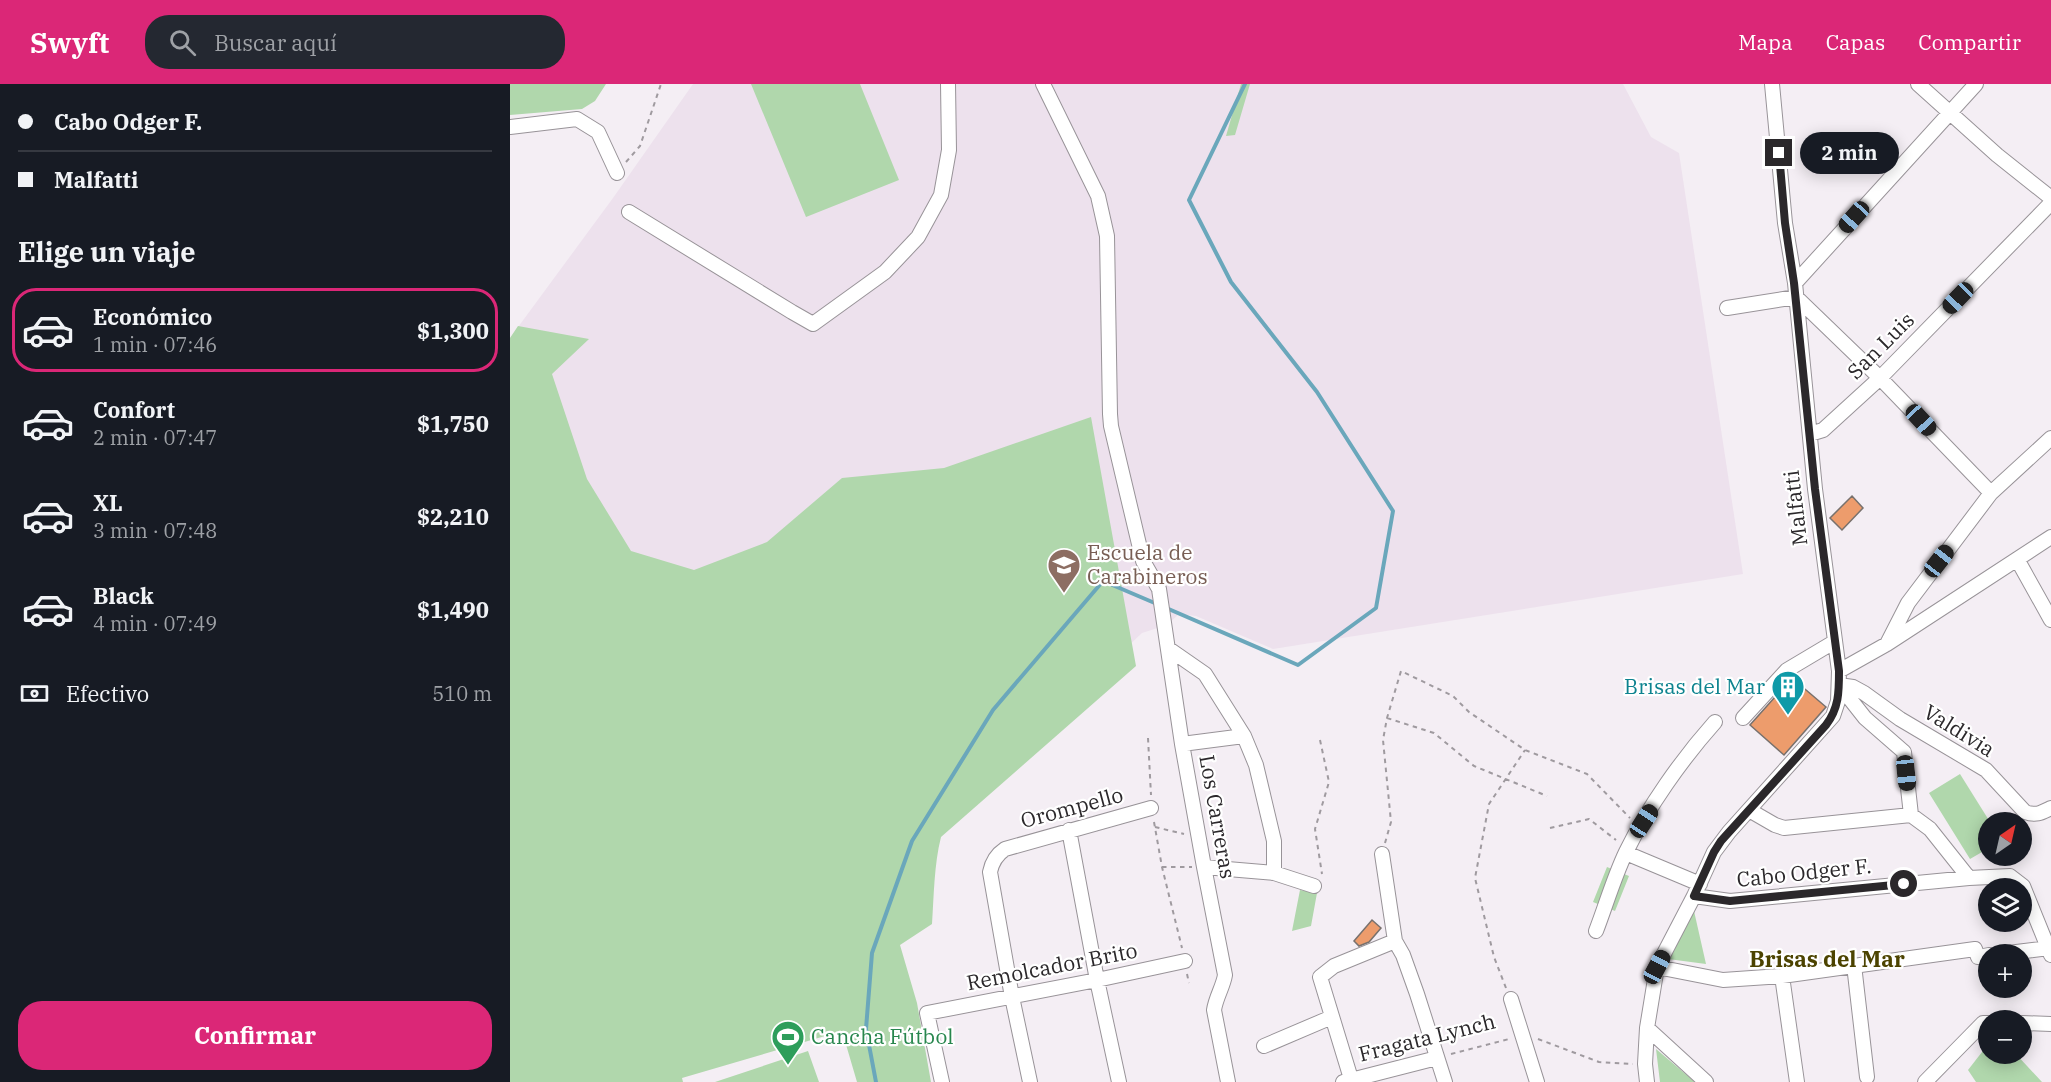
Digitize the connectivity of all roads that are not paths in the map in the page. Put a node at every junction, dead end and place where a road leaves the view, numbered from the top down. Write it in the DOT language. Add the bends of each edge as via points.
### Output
graph roads {
  1 [pos="948,84"];
  2 [pos="1043,84"];
  3 [pos="1772,84"];
  4 [pos="1918,84"];
  5 [pos="1976,84"];
  6 [pos="1949,112"];
  7 [pos="510,127"];
  8 [pos="617,173"];
  9 [pos="2051,200"];
  10 [pos="629,212"];
  11 [pos="1794,283"];
  12 [pos="1796,297"];
  13 [pos="1728,308"];
  14 [pos="1880,378"];
  15 [pos="1810,434"];
  16 [pos="2051,438"];
  17 [pos="1991,493"];
  18 [pos="2051,537"];
  19 [pos="2017,559"];
  20 [pos="2051,620"];
  21 [pos="1834,642"];
  22 [pos="1887,644"];
  23 [pos="1169,649"];
  24 [pos="1839,678"];
  25 [pos="1743,718"];
  26 [pos="1715,722"];
  27 [pos="1244,736"];
  28 [pos="1182,744"];
  29 [pos="1151,808"];
  30 [pos="2051,808"];
  31 [pos="1749,810"];
  32 [pos="1911,815"];
  33 [pos="1069,830"];
  34 [pos="1627,851"];
  35 [pos="1382,854"];
  36 [pos="1204,867"];
  37 [pos="1274,873"];
  38 [pos="1969,878"];
  39 [pos="1314,886"];
  40 [pos="1697,890"];
  41 [pos="1596,931"];
  42 [pos="1395,941"];
  43 [pos="2050,952"];
  44 [pos="2032,953"];
  45 [pos="1978,957"];
  46 [pos="1185,961"];
  47 [pos="1854,965"];
  48 [pos="1657,967"];
  49 [pos="1782,976"];
  50 [pos="1097,980"];
  51 [pos="1012,997"];
  52 [pos="1511,999"];
  53 [pos="1332,1017"];
  54 [pos="2032,1023"];
  55 [pos="2051,1024"];
  56 [pos="1647,1028"];
  57 [pos="1978,1028"];
  58 [pos="1264,1046"];
  59 [pos="1437,1058"];
  60 [pos="1867,1077"];
  61 [pos="1349,1081"];
  62 [pos="942,1082"];
  63 [pos="1030,1082"];
  64 [pos="1119,1082"];
  65 [pos="1228,1082"];
  66 [pos="1445,1082"];
  67 [pos="1537,1082"];
  68 [pos="1647,1082"];
  69 [pos="1706,1082"];
  70 [pos="1797,1082"];
  71 [pos="1925,1082"];
  1 -- 10 [label="street" via="949,150 941,195 918,237 885,272 813,324"];
  2 -- 23 [label="street, Los Carreras" via="1098,196 1107,236 1110,414 1143,561 1159,589"];
  3 -- 11 [label="street, Malfatti"];
  4 -- 6 [label="street"];
  5 -- 6 [label="street"];
  6 -- 9 [label="street"];
  6 -- 11 [label="street"];
  7 -- 8 [label="street" via="577,119 598,132"];
  9 -- 14 [label="street, San Luis"];
  11 -- 12 [label="street, Malfatti"];
  12 -- 13 [label="street"];
  12 -- 14 [label="street"];
  12 -- 15 [label="street, Malfatti"];
  14 -- 15 [label="street, San Luis" via="1822,430"];
  14 -- 17 [label="street"];
  15 -- 21 [label="street, Malfatti"];
  16 -- 17 [label="street"];
  17 -- 22 [label="street" via="1908,603"];
  18 -- 19 [label="street"];
  19 -- 20 [label="street"];
  19 -- 22 [label="street"];
  21 -- 24 [label="street, Malfatti"];
  21 -- 25 [label="street" via="1787,670"];
  22 -- 24 [label="street"];
  23 -- 27 [label="street" via="1205,674"];
  23 -- 28 [label="street, Los Carreras"];
  24 -- 30 [label="street, Valdivia" via="1986,770 2025,812 2032,815"];
  24 -- 31 [label="street" via="1833,716"];
  24 -- 32 [label="street, Malfatti" via="1865,718 1904,752"];
  26 -- 34 [label="street" via="1689,751"];
  27 -- 28 [label="street"];
  27 -- 37 [label="street" via="1256,765 1274,841"];
  28 -- 36 [label="street, Los Carreras"];
  29 -- 33 [label="street, Orompello"];
  31 -- 32 [label="street" via="1784,828"];
  31 -- 40 [label="street" via="1714,852"];
  32 -- 38 [label="street" via="1930,829"];
  33 -- 50 [label="street"];
  33 -- 51 [label="street, Orompello" via="1005,849 992,862 990,872"];
  34 -- 40 [label="street"];
  34 -- 41 [label="street"];
  35 -- 42 [label="street"];
  36 -- 37 [label="street"];
  36 -- 65 [label="street, Los Carreras" via="1226,975 1214,1010"];
  37 -- 39 [label="street"];
  38 -- 40 [label="street, Cabo Odger F." via="1730,901"];
  38 -- 43 [label="street, Cabo Odger F." via="2010,876 2023,886"];
  40 -- 48 [label="street"];
  42 -- 53 [label="street" via="1334,966 1320,977"];
  42 -- 59 [label="street"];
  43 -- 44 [label="street"];
  45 -- 47 [label="street" via="1975,949"];
  46 -- 50 [label="street, Remolcador Brito"];
  47 -- 49 [label="street"];
  47 -- 60 [label="street"];
  48 -- 49 [label="street" via="1723,980"];
  48 -- 56 [label="street"];
  49 -- 70 [label="street"];
  50 -- 51 [label="street, Remolcador Brito"];
  50 -- 64 [label="street"];
  51 -- 62 [label="street, Remolcador Brito" via="927,1013"];
  51 -- 63 [label="street"];
  52 -- 67 [label="street"];
  53 -- 58 [label="street"];
  53 -- 61 [label="street"];
  54 -- 55 [label="street"];
  56 -- 68 [label="street"];
  56 -- 69 [label="street"];
  57 -- 71 [label="street"];
  59 -- 61 [label="street, Fragata Lynch"];
  59 -- 66 [label="street"];
}
